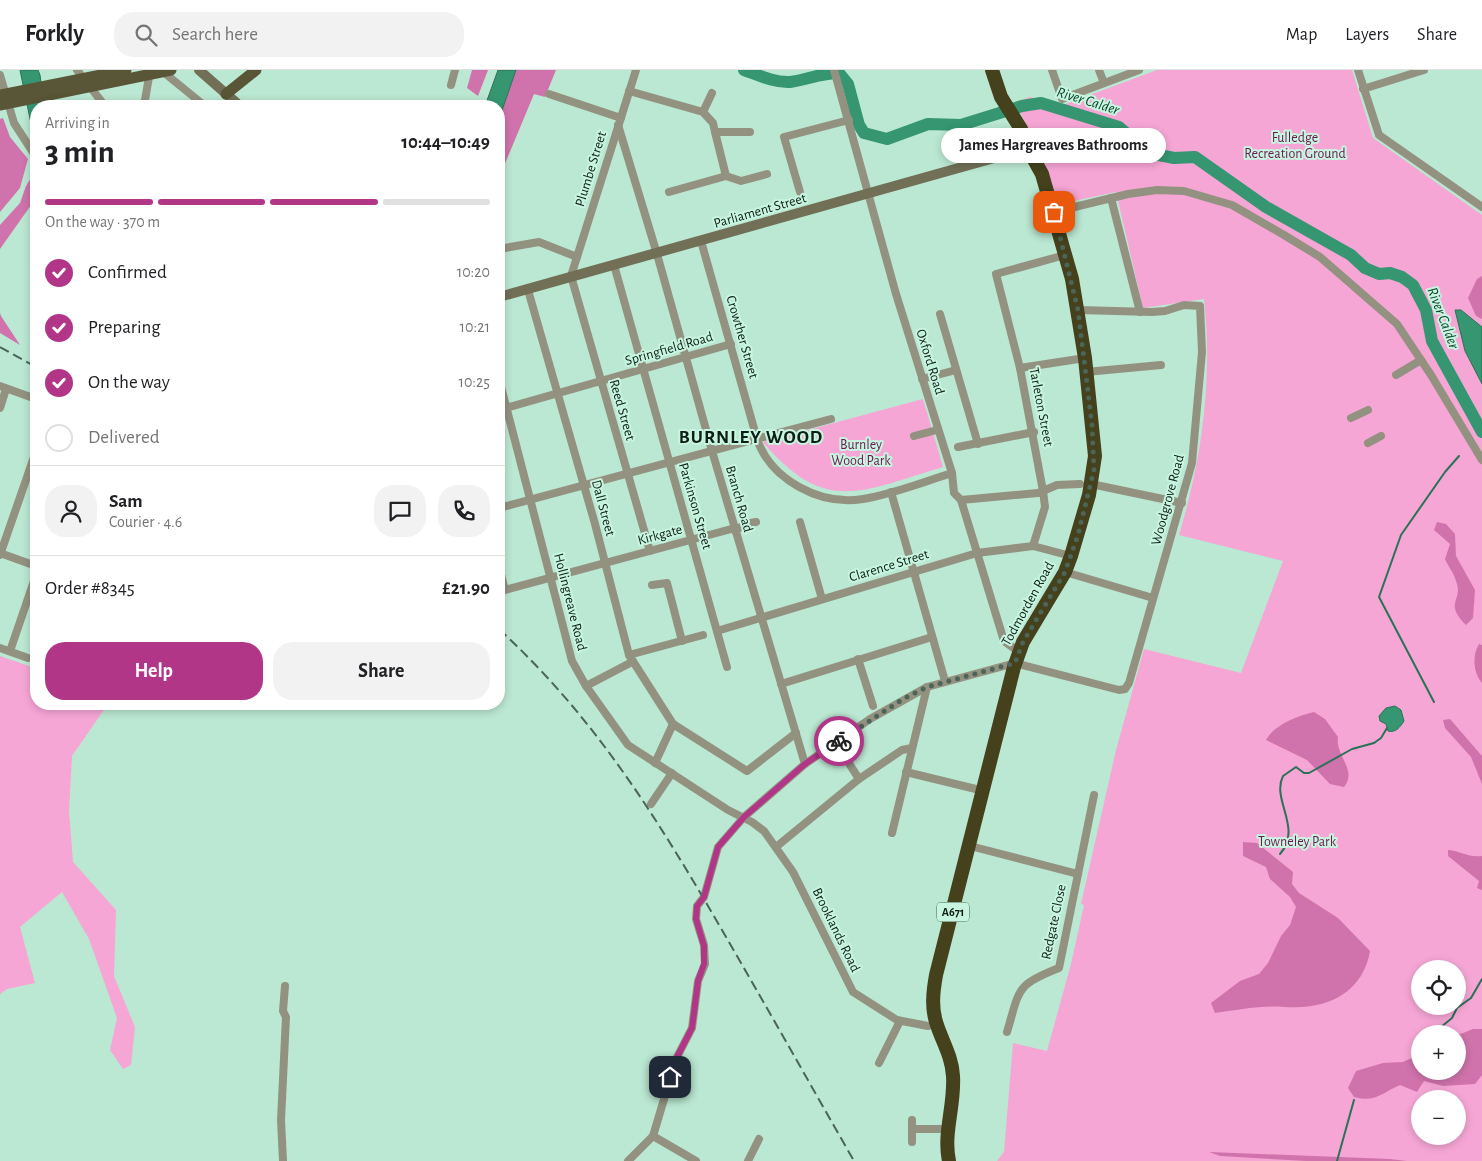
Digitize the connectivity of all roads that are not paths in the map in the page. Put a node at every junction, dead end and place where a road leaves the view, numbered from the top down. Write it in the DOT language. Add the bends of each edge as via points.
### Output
graph roads {
  1 [pos="77,70"];
  2 [pos="126,70"];
  3 [pos="150,70"];
  4 [pos="161,70"];
  5 [pos="171,70"];
  6 [pos="199,70"];
  7 [pos="256,70"];
  8 [pos="455,70"];
  9 [pos="636,70"];
  10 [pos="834,70"];
  11 [pos="992,70"];
  12 [pos="1052,70"];
  13 [pos="1099,70"];
  14 [pos="1139,70"];
  15 [pos="1358,70"];
  16 [pos="1424,70"];
  17 [pos="0,75"];
  18 [pos="1104,83"];
  19 [pos="451,84"];
  20 [pos="1363,88"];
  21 [pos="629,91"];
  22 [pos="712,93"];
  23 [pos="226,94"];
  24 [pos="549,94"];
  25 [pos="0,96"];
  26 [pos="100,100"];
  27 [pos="145,100"];
  28 [pos="198,100"];
  29 [pos="233,100"];
  30 [pos="0,105"];
  31 [pos="703,112"];
  32 [pos="849,120"];
  33 [pos="620,121"];
  34 [pos="715,132"];
  35 [pos="750,132"];
  36 [pos="1027,147"];
  37 [pos="30,148"];
  38 [pos="766,174"];
  39 [pos="726,176"];
  40 [pos="669,192"];
  41 [pos="800,192"];
  42 [pos="870,194"];
  43 [pos="1111,198"];
  44 [pos="1482,207"];
  45 [pos="1054,212"];
  46 [pos="701,241"];
  47 [pos="505,248"];
  48 [pos="658,254"];
  49 [pos="1065,255"];
  50 [pos="577,257"];
  51 [pos="614,265"];
  52 [pos="571,276"];
  53 [pos="528,290"];
  54 [pos="505,296"];
  55 [pos="1078,310"];
  56 [pos="1140,312"];
  57 [pos="940,314"];
  58 [pos="731,344"];
  59 [pos="686,358"];
  60 [pos="1085,358"];
  61 [pos="1421,360"];
  62 [pos="1161,365"];
  63 [pos="1020,368"];
  64 [pos="644,369"];
  65 [pos="956,370"];
  66 [pos="1086,372"];
  67 [pos="1396,375"];
  68 [pos="922,378"];
  69 [pos="601,381"];
  70 [pos="3,388"];
  71 [pos="558,394"];
  72 [pos="30,397"];
  73 [pos="0,408"];
  74 [pos="505,408"];
  75 [pos="1368,410"];
  76 [pos="1351,418"];
  77 [pos="505,419"];
  78 [pos="831,419"];
  79 [pos="938,430"];
  80 [pos="1034,432"];
  81 [pos="914,436"];
  82 [pos="1381,436"];
  83 [pos="757,439"];
  84 [pos="1368,443"];
  85 [pos="978,444"];
  86 [pos="958,447"];
  87 [pos="712,451"];
  88 [pos="1482,460"];
  89 [pos="670,462"];
  90 [pos="30,468"];
  91 [pos="627,474"];
  92 [pos="952,474"];
  93 [pos="1086,484"];
  94 [pos="584,485"];
  95 [pos="1043,491"];
  96 [pos="891,492"];
  97 [pos="530,499"];
  98 [pos="961,500"];
  99 [pos="1182,503"];
  100 [pos="505,506"];
  101 [pos="756,522"];
  102 [pos="800,522"];
  103 [pos="735,529"];
  104 [pos="691,540"];
  105 [pos="1033,546"];
  106 [pos="650,551"];
  107 [pos="977,553"];
  108 [pos="0,554"];
  109 [pos="1071,556"];
  110 [pos="604,562"];
  111 [pos="30,564"];
  112 [pos="914,572"];
  113 [pos="1065,572"];
  114 [pos="551,577"];
  115 [pos="652,585"];
  116 [pos="505,590"];
  117 [pos="30,593"];
  118 [pos="1153,598"];
  119 [pos="822,599"];
  120 [pos="761,617"];
  121 [pos="717,631"];
  122 [pos="703,636"];
  123 [pos="932,637"];
  124 [pos="682,641"];
  125 [pos="0,648"];
  126 [pos="10,651"];
  127 [pos="28,658"];
  128 [pos="1017,658"];
  129 [pos="630,659"];
  130 [pos="858,660"];
  131 [pos="727,667"];
  132 [pos="945,681"];
  133 [pos="781,684"];
  134 [pos="586,686"];
  135 [pos="927,687"];
  136 [pos="873,706"];
  137 [pos="673,724"];
  138 [pos="796,733"];
  139 [pos="836,743"];
  140 [pos="912,748"];
  141 [pos="655,763"];
  142 [pos="805,764"];
  143 [pos="906,772"];
  144 [pos="672,773"];
  145 [pos="859,779"];
  146 [pos="984,791"];
  147 [pos="1094,795"];
  148 [pos="651,804"];
  149 [pos="744,817"];
  150 [pos="892,833"];
  151 [pos="970,846"];
  152 [pos="776,848"];
  153 [pos="1078,874"];
  154 [pos="284,986"];
  155 [pos="900,1021"];
  156 [pos="928,1026"];
  157 [pos="1007,1032"];
  158 [pos="879,1063"];
  159 [pos="912,1120"];
  160 [pos="912,1129"];
  161 [pos="948,1129"];
  162 [pos="653,1136"];
  163 [pos="759,1139"];
  164 [pos="912,1142"];
  165 [pos="283,1161"];
  166 [pos="628,1161"];
  167 [pos="696,1161"];
  168 [pos="748,1161"];
  169 [pos="949,1161"];
  1 -- 26 [label="street"];
  2 -- 25 [label="main road"];
  3 -- 27 [label="street"];
  4 -- 28 [label="street"];
  5 -- 30 [label="main road"];
  6 -- 23 [label="street"];
  7 -- 23 [label="main road"];
  8 -- 19 [label="street"];
  9 -- 21 [label="street, Plumbe Street"];
  10 -- 32 [label="street, Oxford Road"];
  11 -- 36 [label="highway, Todmorden Road / A671"];
  12 -- 18 [label="street" via="1062,99"];
  13 -- 18 [label="street"];
  14 -- 18 [label="street"];
  15 -- 20 [label="street"];
  16 -- 20 [label="street"];
  17 -- 37 [label="street" via="14,123"];
  20 -- 44 [label="street" via="1379,135"];
  21 -- 31 [label="street"];
  21 -- 33 [label="street, Plumbe Street"];
  22 -- 31 [label="street"];
  23 -- 29 [label="street"];
  24 -- 33 [label="street"];
  31 -- 34 [label="street"];
  32 -- 41 [label="street" via="784,137"];
  32 -- 42 [label="street, Oxford Road"];
  33 -- 48 [label="street, Branch Road"];
  33 -- 50 [label="street, Plumbe Street"];
  34 -- 35 [label="street"];
  34 -- 39 [label="street"];
  36 -- 42 [label="street, Parliament Street"];
  36 -- 45 [label="highway, Todmorden Road / A671" via="1042,174"];
  38 -- 39 [label="street" via="741,181"];
  39 -- 40 [label="street"];
  42 -- 46 [label="street, Parliament Street"];
  42 -- 68 [label="street, Oxford Road"];
  43 -- 45 [label="street"];
  43 -- 56 [label="street"];
  43 -- 61 [label="street" via="1166,190 1207,196 1232,205 1320,257 1397,324"];
  45 -- 49 [label="highway, Todmorden Road / A671"];
  46 -- 48 [label="street, Parliament Street"];
  46 -- 58 [label="street, Crowther Street"];
  47 -- 50 [label="street" via="539,242"];
  48 -- 51 [label="street, Parliament Street"];
  48 -- 59 [label="street, Branch Road"];
  49 -- 55 [label="highway, Todmorden Road / A671"];
  49 -- 63 [label="street, Tarleton Street" via="996,274"];
  50 -- 52 [label="street, Plumbe Street"];
  51 -- 52 [label="street, Parliament Street"];
  51 -- 64 [label="street, Parkinson Street"];
  52 -- 53 [label="street, Parliament Street"];
  52 -- 69 [label="street, Reed Street"];
  53 -- 54 [label="street, Parliament Street"];
  53 -- 71 [label="street, Dall Street"];
  55 -- 56 [label="street"];
  55 -- 60 [label="highway, Todmorden Road / A671"];
  56 -- 99 [label="street, Woodgrove Road" via="1165,311 1184,305 1200,306 1202,352 1197,427"];
  57 -- 65 [label="street"];
  58 -- 59 [label="street, Springfield Road"];
  58 -- 83 [label="street, Crowther Street"];
  59 -- 64 [label="street, Springfield Road"];
  59 -- 87 [label="street, Branch Road"];
  60 -- 63 [label="street"];
  60 -- 66 [label="highway, Todmorden Road / A671"];
  61 -- 67 [label="street"];
  61 -- 88 [label="street"];
  62 -- 66 [label="street"];
  63 -- 80 [label="street, Tarleton Street"];
  64 -- 69 [label="street, Springfield Road"];
  64 -- 89 [label="street, Parkinson Street"];
  65 -- 68 [label="street"];
  65 -- 85 [label="street"];
  66 -- 93 [label="highway, Todmorden Road / A671" via="1095,450"];
  68 -- 79 [label="street, Oxford Road"];
  69 -- 71 [label="street, Springfield Road"];
  69 -- 91 [label="street, Reed Street"];
  70 -- 72 [label="street"];
  70 -- 73 [label="street"];
  71 -- 74 [label="street, Springfield Road"];
  71 -- 94 [label="street, Dall Street"];
  75 -- 76 [label="street"];
  77 -- 97 [label="street, Hollingreave Road"];
  78 -- 83 [label="street"];
  79 -- 81 [label="street"];
  79 -- 92 [label="street, Oxford Road"];
  80 -- 85 [label="street"];
  80 -- 95 [label="street, Tarleton Street"];
  82 -- 84 [label="street"];
  83 -- 87 [label="street"];
  83 -- 96 [label="street, Crowther Street" via="778,473 806,490 837,499 861,499"];
  85 -- 86 [label="street"];
  87 -- 89 [label="street"];
  87 -- 103 [label="street, Branch Road"];
  89 -- 91 [label="street"];
  89 -- 104 [label="street, Parkinson Street"];
  90 -- 108 [label="street"];
  91 -- 94 [label="street"];
  91 -- 106 [label="street, Reed Street"];
  92 -- 96 [label="street, Crowther Street"];
  92 -- 98 [label="street, Oxford Road" via="954,493"];
  93 -- 95 [label="street" via="1057,485"];
  93 -- 99 [label="street"];
  93 -- 109 [label="highway, Todmorden Road / A671"];
  94 -- 97 [label="street"];
  94 -- 110 [label="street, Dall Street"];
  95 -- 98 [label="street"];
  95 -- 105 [label="street, Tarleton Street" via="1044,507"];
  96 -- 112 [label="street"];
  97 -- 100 [label="street"];
  97 -- 114 [label="street, Hollingreave Road"];
  98 -- 107 [label="street, Oxford Road"];
  99 -- 118 [label="street, Woodgrove Road"];
  101 -- 103 [label="street, Kirkgate"];
  102 -- 119 [label="street"];
  103 -- 104 [label="street, Kirkgate"];
  103 -- 120 [label="street, Branch Road"];
  104 -- 106 [label="street, Kirkgate"];
  104 -- 121 [label="street, Parkinson Street"];
  105 -- 107 [label="street, Clarence Street"];
  105 -- 109 [label="street, Clarence Street"];
  106 -- 110 [label="street, Kirkgate"];
  107 -- 112 [label="street, Clarence Street"];
  107 -- 128 [label="street, Oxford Road" via="1004,641"];
  108 -- 111 [label="street"];
  109 -- 113 [label="highway, Todmorden Road / A671"];
  110 -- 114 [label="street, Kirkgate"];
  110 -- 129 [label="street, Dall Street"];
  112 -- 119 [label="street, Clarence Street"];
  112 -- 123 [label="street"];
  113 -- 118 [label="street"];
  113 -- 128 [label="highway, Todmorden Road / A671"];
  114 -- 116 [label="street, Kirkgate"];
  114 -- 134 [label="street, Hollingreave Road" via="572,661"];
  115 -- 124 [label="street" via="667,583"];
  117 -- 126 [label="street"];
  118 -- 128 [label="street, Woodgrove Road" via="1125,689 1119,690"];
  119 -- 120 [label="street, Clarence Street"];
  120 -- 121 [label="street, Clarence Street"];
  120 -- 133 [label="street, Branch Road"];
  121 -- 131 [label="street, Parkinson Street"];
  122 -- 124 [label="street"];
  123 -- 130 [label="street"];
  123 -- 132 [label="street"];
  124 -- 129 [label="street"];
  125 -- 126 [label="street"];
  126 -- 127 [label="street"];
  128 -- 132 [label="street"];
  128 -- 146 [label="highway, Todmorden Road / A671"];
  129 -- 134 [label="street"];
  129 -- 137 [label="street, Dall Street"];
  130 -- 133 [label="street"];
  130 -- 136 [label="street"];
  132 -- 135 [label="street"];
  133 -- 138 [label="street, Branch Road"];
  134 -- 141 [label="street, Hollingreave Road" via="628,745"];
  135 -- 139 [label="street"];
  135 -- 140 [label="street"];
  137 -- 138 [label="street" via="747,771"];
  137 -- 141 [label="street"];
  138 -- 142 [label="street, Branch Road"];
  139 -- 142 [label="street"];
  139 -- 145 [label="street"];
  140 -- 143 [label="street"];
  140 -- 145 [label="street" via="902,750"];
  141 -- 144 [label="street, Hollingreave Road"];
  142 -- 149 [label="street"];
  143 -- 146 [label="street"];
  143 -- 150 [label="street"];
  144 -- 148 [label="street"];
  144 -- 149 [label="street, Hollingreave Road"];
  145 -- 152 [label="street"];
  146 -- 151 [label="highway, Todmorden Road / A671"];
  147 -- 153 [label="street, Redgate Close"];
  149 -- 152 [label="street, Brooklands Road" via="764,830"];
  149 -- 162 [label="street" via="718,847 704,897 697,906 696,919 704,946 704,964 698,981 692,1028 676,1059"];
  151 -- 153 [label="street"];
  151 -- 161 [label="highway, Todmorden Road / A671" via="932,996 953,1075"];
  152 -- 155 [label="street, Brooklands Road" via="806,896 853,992"];
  153 -- 157 [label="street, Redgate Close" via="1059,968 1031,979 1020,991"];
  154 -- 165 [label="street"];
  155 -- 156 [label="street, Brooklands Road"];
  155 -- 158 [label="street"];
  159 -- 160 [label="street"];
  160 -- 161 [label="street"];
  160 -- 164 [label="street"];
  161 -- 169 [label="highway, Todmorden Road / A671"];
  162 -- 166 [label="street"];
  162 -- 167 [label="street"];
  163 -- 168 [label="street"];
}
